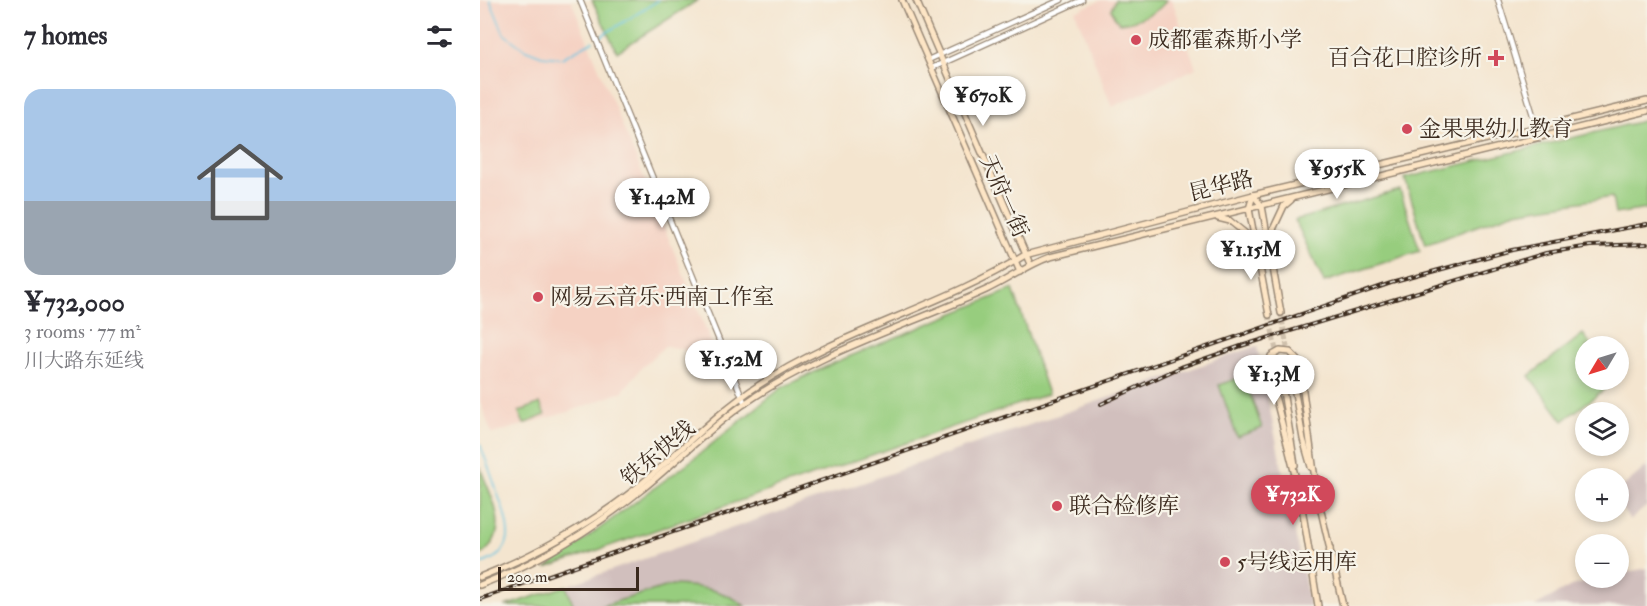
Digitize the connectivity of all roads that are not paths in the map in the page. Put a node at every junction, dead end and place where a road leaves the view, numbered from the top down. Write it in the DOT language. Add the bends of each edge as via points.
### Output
graph roads {
  1 [pos="580,0"];
  2 [pos="902,0"];
  3 [pos="916,0"];
  4 [pos="1061,0"];
  5 [pos="1082,0"];
  6 [pos="1498,0"];
  7 [pos="940,55"];
  8 [pos="928,60"];
  9 [pos="943,63"];
  10 [pos="932,68"];
  11 [pos="1647,101"];
  12 [pos="1647,111"];
  13 [pos="1537,128"];
  14 [pos="1540,138"];
  15 [pos="1253,195"];
  16 [pos="1294,198"];
  17 [pos="1262,206"];
  18 [pos="1249,209"];
  19 [pos="1216,218"];
  20 [pos="1268,239"];
  21 [pos="1256,242"];
  22 [pos="1025,255"];
  23 [pos="1015,261"];
  24 [pos="1030,264"];
  25 [pos="1020,272"];
  26 [pos="1281,313"];
  27 [pos="1269,315"];
  28 [pos="1290,364"];
  29 [pos="1279,366"];
  30 [pos="742,397"];
  31 [pos="745,404"];
  32 [pos="1316,487"];
  33 [pos="1299,491"];
  34 [pos="1331,546"];
  35 [pos="1309,552"];
  36 [pos="480,577"];
  37 [pos="480,585"];
  38 [pos="1318,606"];
  39 [pos="1343,606"];
  1 -- 30 [label="street"];
  2 -- 8 [label="main road, 天府一街"];
  3 -- 7 [label="main road, 天府一街"];
  4 -- 7 [label="street"];
  5 -- 9 [label="street"];
  6 -- 13 [label="street"];
  7 -- 8 [label="street"];
  7 -- 9 [label="main road, 天府一街"];
  8 -- 10 [label="main road, 天府一街"];
  9 -- 10 [label="street"];
  9 -- 22 [label="main road, 天府一街"];
  10 -- 23 [label="main road, 天府一街"];
  11 -- 13 [label="main road, 昆华路"];
  12 -- 14 [label="main road, 昆华路"];
  13 -- 14 [label="street"];
  13 -- 15 [label="main road, 昆华路"];
  14 -- 16 [label="main road, 昆华路"];
  15 -- 17 [label="main road"];
  15 -- 18 [label="main road"];
  15 -- 22 [label="main road, 昆华路"];
  16 -- 17 [label="main road, 昆华路"];
  16 -- 20 [label="main road" via="1284,206"];
  17 -- 18 [label="main road, 昆华路"];
  17 -- 20 [label="main road"];
  18 -- 19 [label="main road, 昆华路"];
  18 -- 21 [label="main road"];
  19 -- 21 [label="main road" via="1230,220"];
  19 -- 24 [label="main road, 昆华路"];
  20 -- 26 [label="main road"];
  21 -- 27 [label="main road"];
  22 -- 23 [label="main road, 昆华路"];
  22 -- 24 [label="main road, 天府一街"];
  23 -- 25 [label="main road, 天府一街"];
  23 -- 30 [label="main road, 铁东快线" via="796,364"];
  24 -- 25 [label="main road, 昆华路"];
  25 -- 31 [label="main road, 铁东快线" via="987,290 817,361"];
  28 -- 32 [label="main road"];
  29 -- 33 [label="main road"];
  30 -- 31 [label="street"];
  30 -- 36 [label="main road, 铁东快线" via="633,490 540,548"];
  31 -- 37 [label="main road, 铁东快线" via="597,522 517,569"];
  32 -- 33 [label="main road" via="1299,361 1290,352 1280,351 1271,356 1268,368"];
  32 -- 34 [label="main road"];
  33 -- 35 [label="main road"];
  34 -- 35 [label="main road" via="1322,562 1313,559"];
  34 -- 39 [label="main road"];
  35 -- 38 [label="main road"];
}
